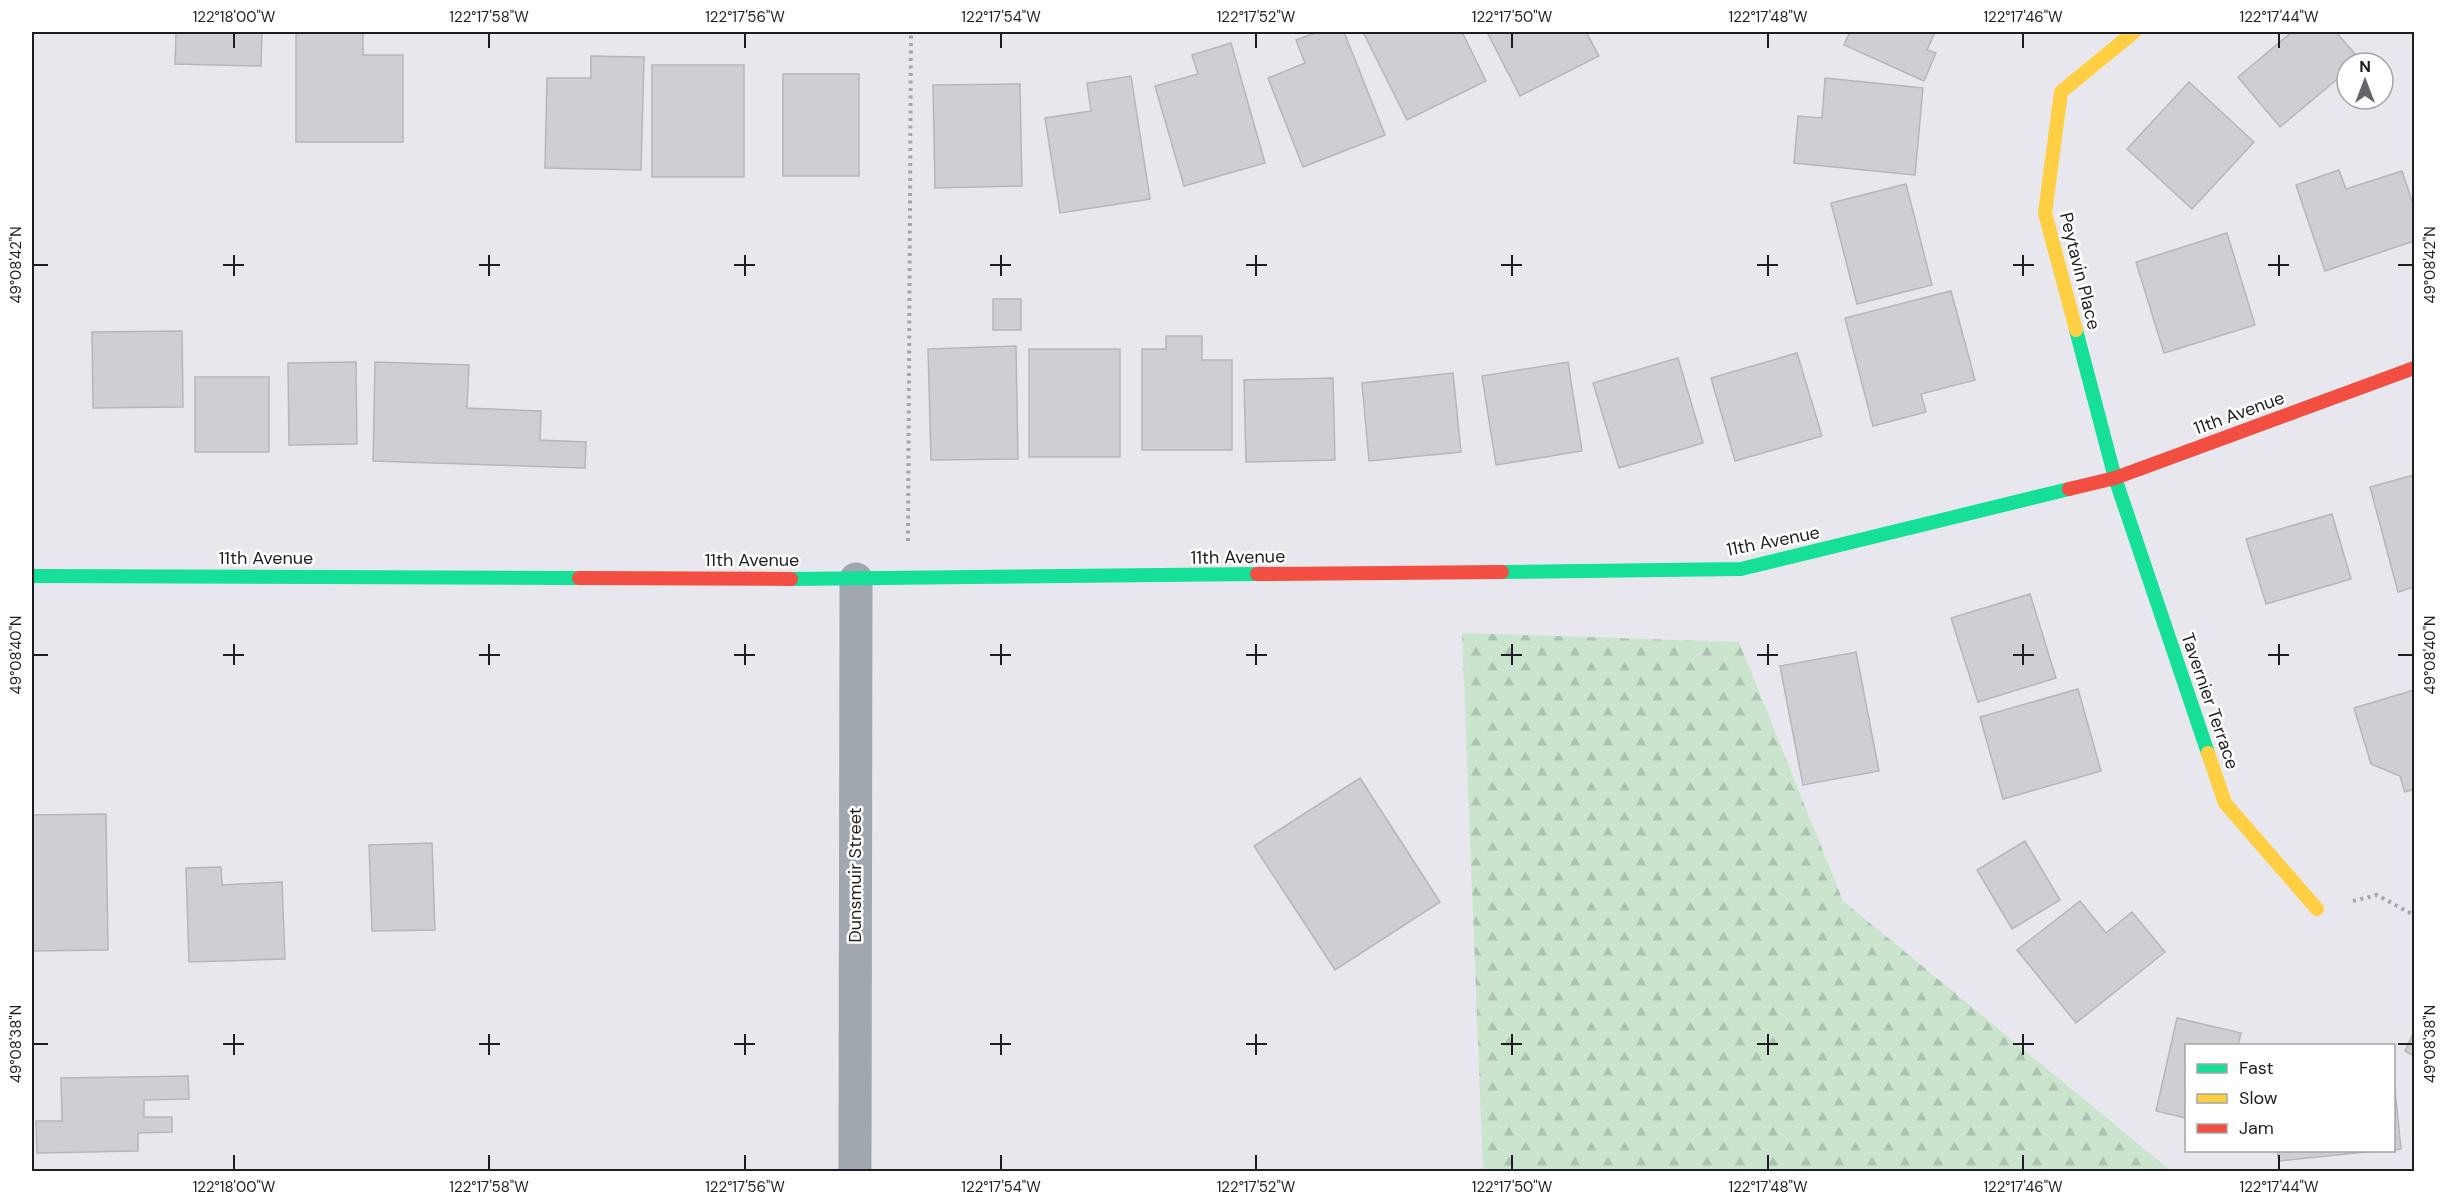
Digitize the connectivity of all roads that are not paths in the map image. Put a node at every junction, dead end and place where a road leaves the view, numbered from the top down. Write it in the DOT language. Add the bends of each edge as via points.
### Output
graph roads {
  1 [pos="2134,32"];
  2 [pos="2415,368"];
  3 [pos="2115,478"];
  4 [pos="32,576"];
  5 [pos="856,579"];
  6 [pos="2317,909"];
  7 [pos="855,1172"];
  1 -- 3 [label="street, Peytavin Place" via="2061,93 2045,213"];
  2 -- 3 [label="street, 11th Avenue"];
  3 -- 5 [label="street, 11th Avenue" via="1741,569"];
  3 -- 6 [label="street, Tavernier Terrace" via="2225,803"];
  4 -- 5 [label="street, 11th Avenue"];
  5 -- 7 [label="street, Dunsmuir Street"];
}
